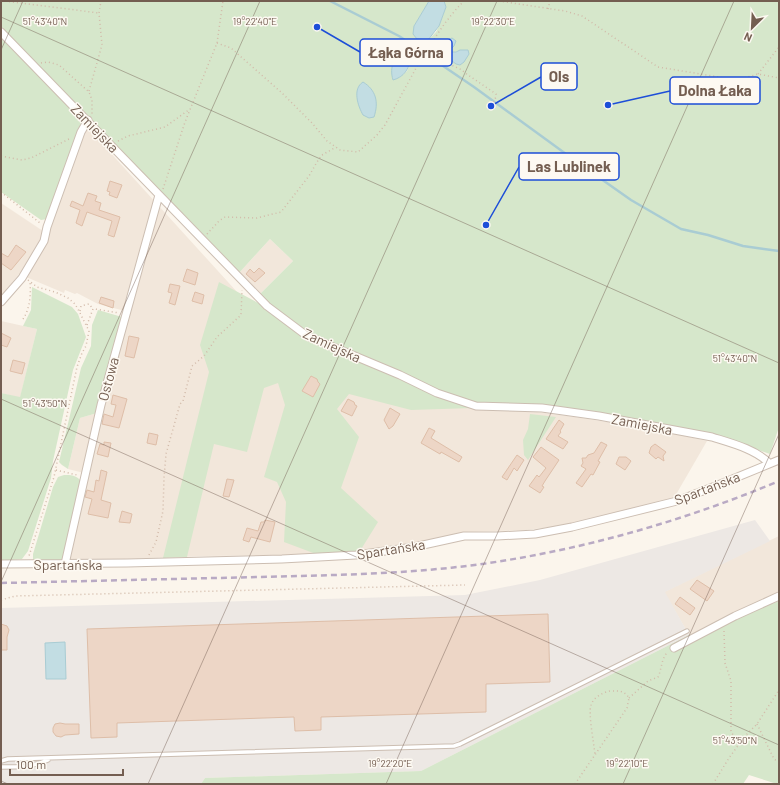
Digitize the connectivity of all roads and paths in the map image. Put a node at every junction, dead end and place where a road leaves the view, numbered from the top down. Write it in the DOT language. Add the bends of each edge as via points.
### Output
graph roads {
  1 [pos="5,1"];
  2 [pos="101,1"];
  3 [pos="224,1"];
  4 [pos="464,1"];
  5 [pos="499,1"];
  6 [pos="550,1"];
  7 [pos="548,9"];
  8 [pos="99,14"];
  9 [pos="1,32"];
  10 [pos="217,43"];
  11 [pos="398,43"];
  12 [pos="779,47"];
  13 [pos="429,50"];
  14 [pos="422,58"];
  15 [pos="33,64"];
  16 [pos="758,74"];
  17 [pos="779,78"];
  18 [pos="89,92"];
  19 [pos="491,106"];
  20 [pos="190,109"];
  21 [pos="88,120"];
  22 [pos="81,132"];
  23 [pos="111,145"];
  24 [pos="336,147"];
  25 [pos="1,156"];
  26 [pos="1,192"];
  27 [pos="159,196"];
  28 [pos="47,227"];
  29 [pos="202,240"];
  30 [pos="22,278"];
  31 [pos="30,282"];
  32 [pos="244,283"];
  33 [pos="1,302"];
  34 [pos="93,309"];
  35 [pos="79,311"];
  36 [pos="126,315"];
  37 [pos="23,319"];
  38 [pos="87,326"];
  39 [pos="779,460"];
  40 [pos="769,464"];
  41 [pos="56,470"];
  42 [pos="84,478"];
  43 [pos="145,562"];
  44 [pos="1,564"];
  45 [pos="27,564"];
  46 [pos="65,564"];
  47 [pos="465,585"];
  48 [pos="779,596"];
  49 [pos="1,600"];
  50 [pos="724,623"];
  51 [pos="687,631"];
  52 [pos="674,648"];
  53 [pos="779,690"];
  54 [pos="629,698"];
  55 [pos="757,724"];
  56 [pos="738,745"];
  57 [pos="595,755"];
  58 [pos="50,759"];
  59 [pos="1,761"];
  60 [pos="779,762"];
  61 [pos="1,767"];
  62 [pos="575,784"];
  63 [pos="713,784"];
  1 -- 8 [label="path"];
  2 -- 8 [label="path"];
  3 -- 10 [label="path"];
  4 -- 13 [label="path" via="446,22"];
  5 -- 7 [label="path"];
  6 -- 7 [label="path"];
  7 -- 16 [label="path" via="582,16 658,67 737,80"];
  8 -- 18 [label="path" via="102,45"];
  9 -- 15 [label="street, Zamiejska"];
  10 -- 20 [label="path"];
  10 -- 24 [label="path" via="231,48 282,93 327,141"];
  11 -- 14 [label="path"];
  12 -- 16 [label="path"];
  13 -- 14 [label="path"];
  13 -- 19 [label="path" via="496,94"];
  14 -- 24 [label="path" via="377,135 358,152 340,150"];
  15 -- 18 [label="path" via="48,62 59,65"];
  15 -- 21 [label="street, Zamiejska"];
  16 -- 17 [label="path"];
  18 -- 21 [label="path" via="92,115"];
  20 -- 23 [label="path" via="165,127 128,136"];
  20 -- 27 [label="path"];
  21 -- 22 [label="street"];
  21 -- 23 [label="street, Zamiejska"];
  22 -- 25 [label="path" via="31,158 22,160"];
  22 -- 28 [label="street"];
  23 -- 27 [label="street, Zamiejska"];
  24 -- 29 [label="path" via="322,155 281,212 257,218 225,217"];
  26 -- 28 [label="path"];
  27 -- 29 [label="street, Zamiejska"];
  27 -- 36 [label="street, Ostowa"];
  28 -- 30 [label="street" via="44,241"];
  29 -- 32 [label="street, Zamiejska"];
  30 -- 31 [label="path"];
  30 -- 33 [label="street"];
  31 -- 35 [label="path" via="68,298"];
  31 -- 37 [label="path" via="29,301"];
  32 -- 40 [label="street, Zamiejska" via="267,306 307,336 456,400 476,406 542,408 599,416 712,437 756,454"];
  32 -- 43 [label="path" via="240,316 217,337 204,356 192,366 166,454 163,511 156,542"];
  34 -- 35 [label="path" via="89,304 85,304"];
  34 -- 36 [label="path"];
  34 -- 38 [label="path"];
  35 -- 38 [label="path"];
  36 -- 42 [label="street, Ostowa"];
  38 -- 41 [label="path" via="88,338 77,367"];
  39 -- 40 [label="street, Spartańska"];
  40 -- 43 [label="street, Spartańska" via="677,501 608,519 542,532 464,536 418,547 356,555"];
  41 -- 42 [label="path"];
  41 -- 45 [label="path"];
  42 -- 46 [label="street, Ostowa"];
  43 -- 46 [label="street, Spartańska"];
  44 -- 45 [label="street, Spartańska"];
  45 -- 46 [label="street, Spartańska"];
  47 -- 49 [label="path" via="15,596"];
  48 -- 50 [label="street"];
  50 -- 52 [label="street"];
  50 -- 56 [label="path" via="725,663 731,682 731,730"];
  51 -- 58 [label="lane" via="454,746"];
  52 -- 54 [label="path" via="666,654 658,677 648,681"];
  53 -- 55 [label="path"];
  54 -- 57 [label="path" via="627,708"];
  54 -- 57 [label="path" via="625,692 619,690 607,691 591,704"];
  55 -- 56 [label="path"];
  55 -- 60 [label="path" via="774,759"];
  56 -- 63 [label="path"];
  57 -- 62 [label="path"];
  58 -- 59 [label="lane"];
  58 -- 61 [label="lane" via="27,767"];
}
